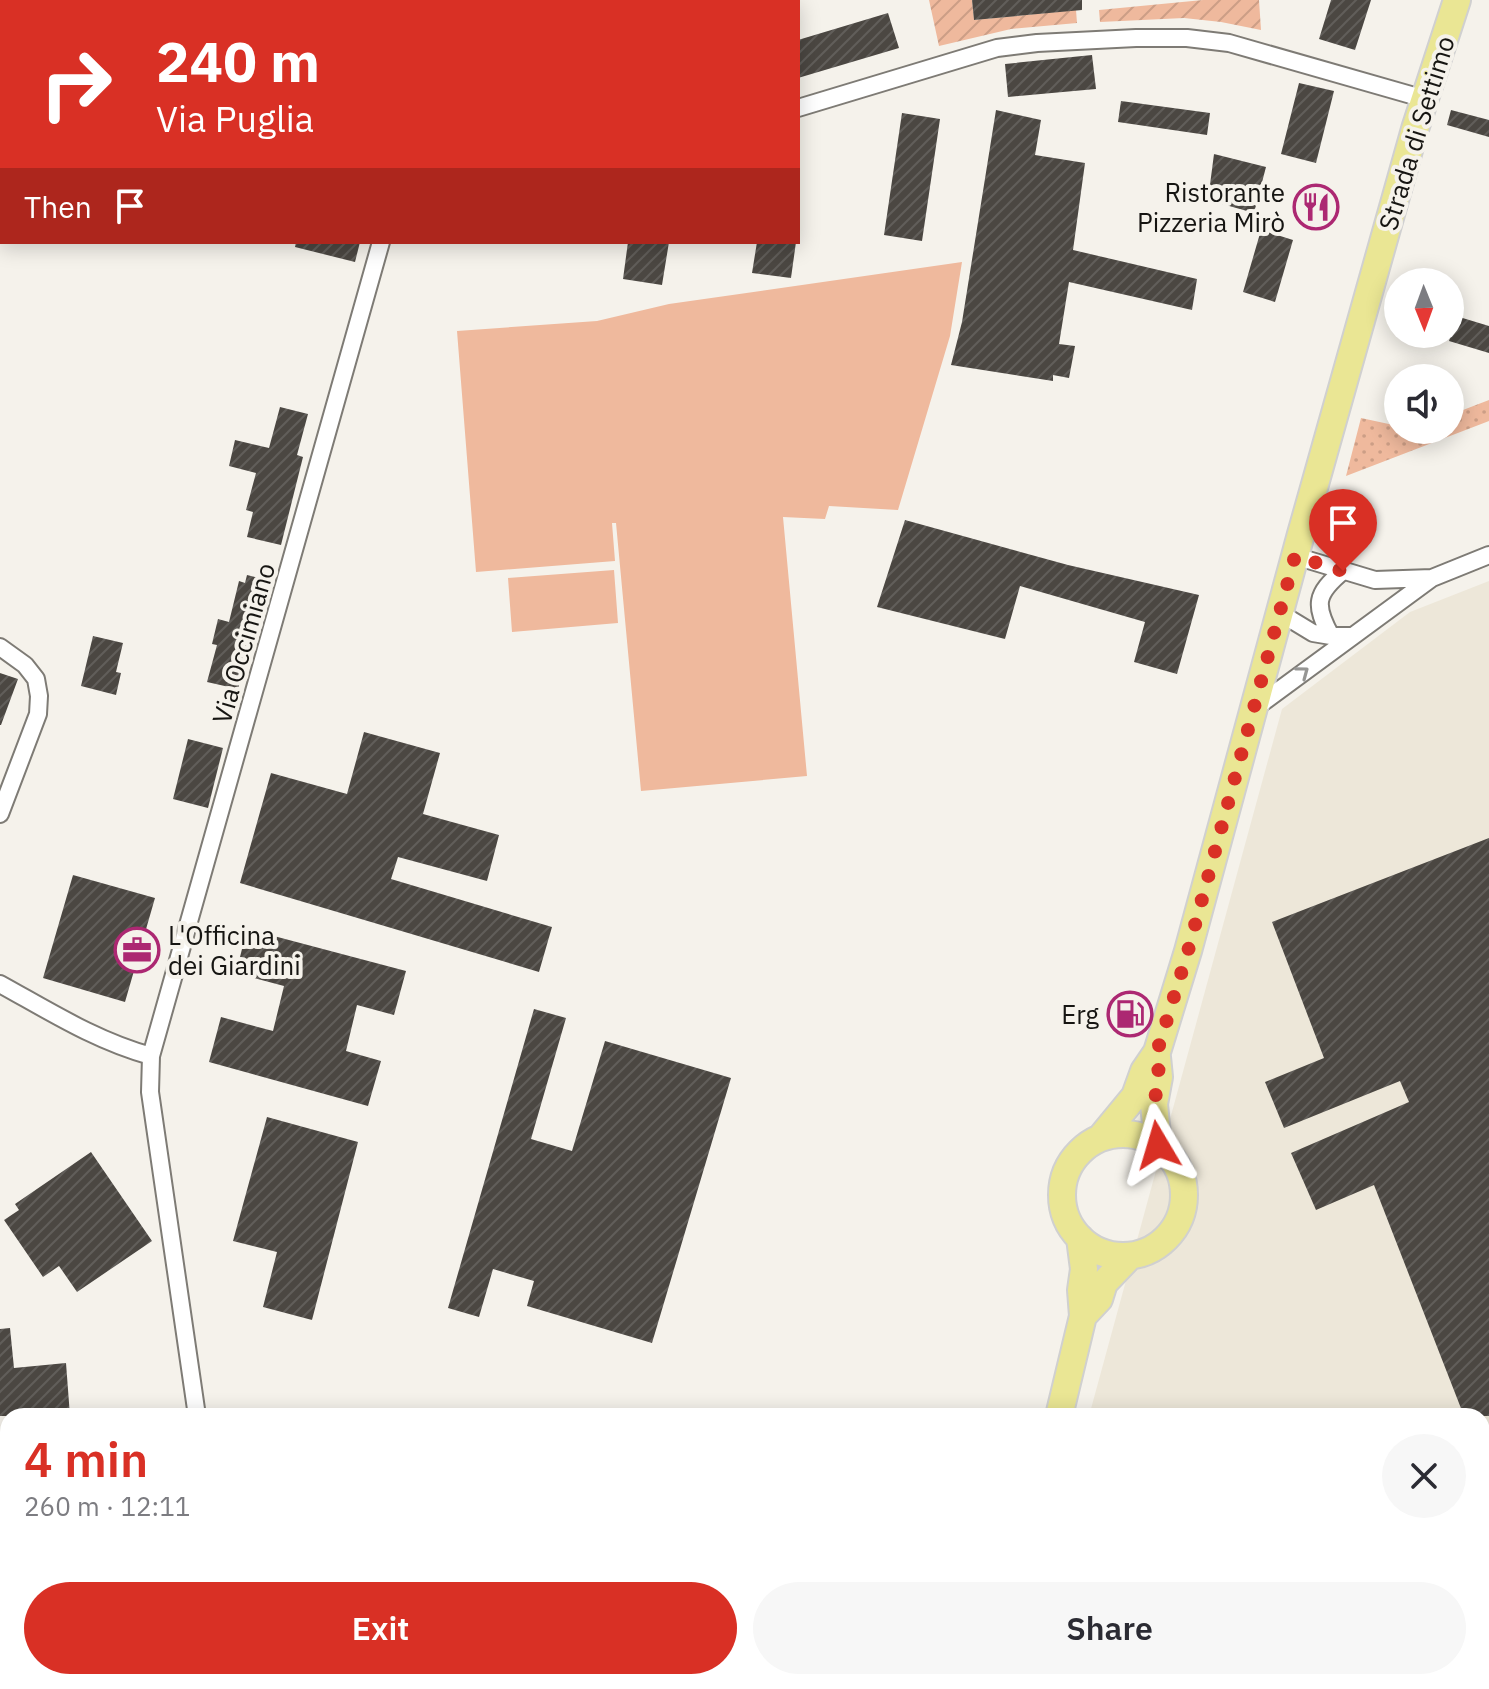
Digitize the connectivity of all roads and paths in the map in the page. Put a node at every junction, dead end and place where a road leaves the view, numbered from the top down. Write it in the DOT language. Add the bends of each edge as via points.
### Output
graph roads {
  1 [pos="1457,0"];
  2 [pos="1425,99"];
  3 [pos="800,107"];
  4 [pos="380,244"];
  5 [pos="1489,555"];
  6 [pos="1295,556"];
  7 [pos="1343,571"];
  8 [pos="1432,578"];
  9 [pos="1280,613"];
  10 [pos="1331,636"];
  11 [pos="1352,636"];
  12 [pos="0,647"];
  13 [pos="1255,708"];
  14 [pos="0,814"];
  15 [pos="0,984"];
  16 [pos="1157,1052"];
  17 [pos="151,1056"];
  18 [pos="1102,1136"];
  19 [pos="1158,1145"];
  20 [pos="1080,1238"];
  21 [pos="1129,1257"];
  22 [pos="1083,1316"];
  23 [pos="196,1408"];
  24 [pos="1061,1408"];
  1 -- 2 [label="main road, Strada di Settimo"];
  2 -- 3 [label="street" via="1229,43 1136,38 997,48"];
  2 -- 6 [label="main road, Strada di Settimo"];
  4 -- 17 [label="street, Via Occimiano"];
  5 -- 8 [label="street"];
  6 -- 7 [label="street"];
  6 -- 9 [label="main road, Strada di Settimo"];
  7 -- 8 [label="street" via="1375,580"];
  7 -- 10 [label="street" via="1327,584 1320,602"];
  8 -- 11 [label="street"];
  9 -- 10 [label="street" via="1313,633"];
  9 -- 13 [label="main road, Strada di Settimo"];
  10 -- 11 [label="street"];
  13 -- 11 [label="street, one-way"];
  12 -- 14 [label="street" via="25,665 36,679 39,696 38,714"];
  13 -- 16 [label="main road, Strada di Settimo"];
  15 -- 17 [label="street" via="87,1032"];
  16 -- 18 [label="main road, Strada di Settimo" via="1135,1096"];
  16 -- 19 [label="main road, Strada di Settimo"];
  17 -- 23 [label="street, Via Occimiano" via="150,1092"];
  18 -- 19 [label="main road" via="1140,1136"];
  18 -- 20 [label="main road" via="1080,1151 1067,1168 1062,1188 1063,1209"];
  19 -- 21 [label="main road" via="1180,1173 1182,1211 1161,1244"];
  20 -- 21 [label="main road" via="1104,1253"];
  20 -- 22 [label="main road"];
  21 -- 22 [label="main road"];
  22 -- 24 [label="main road"];
}
